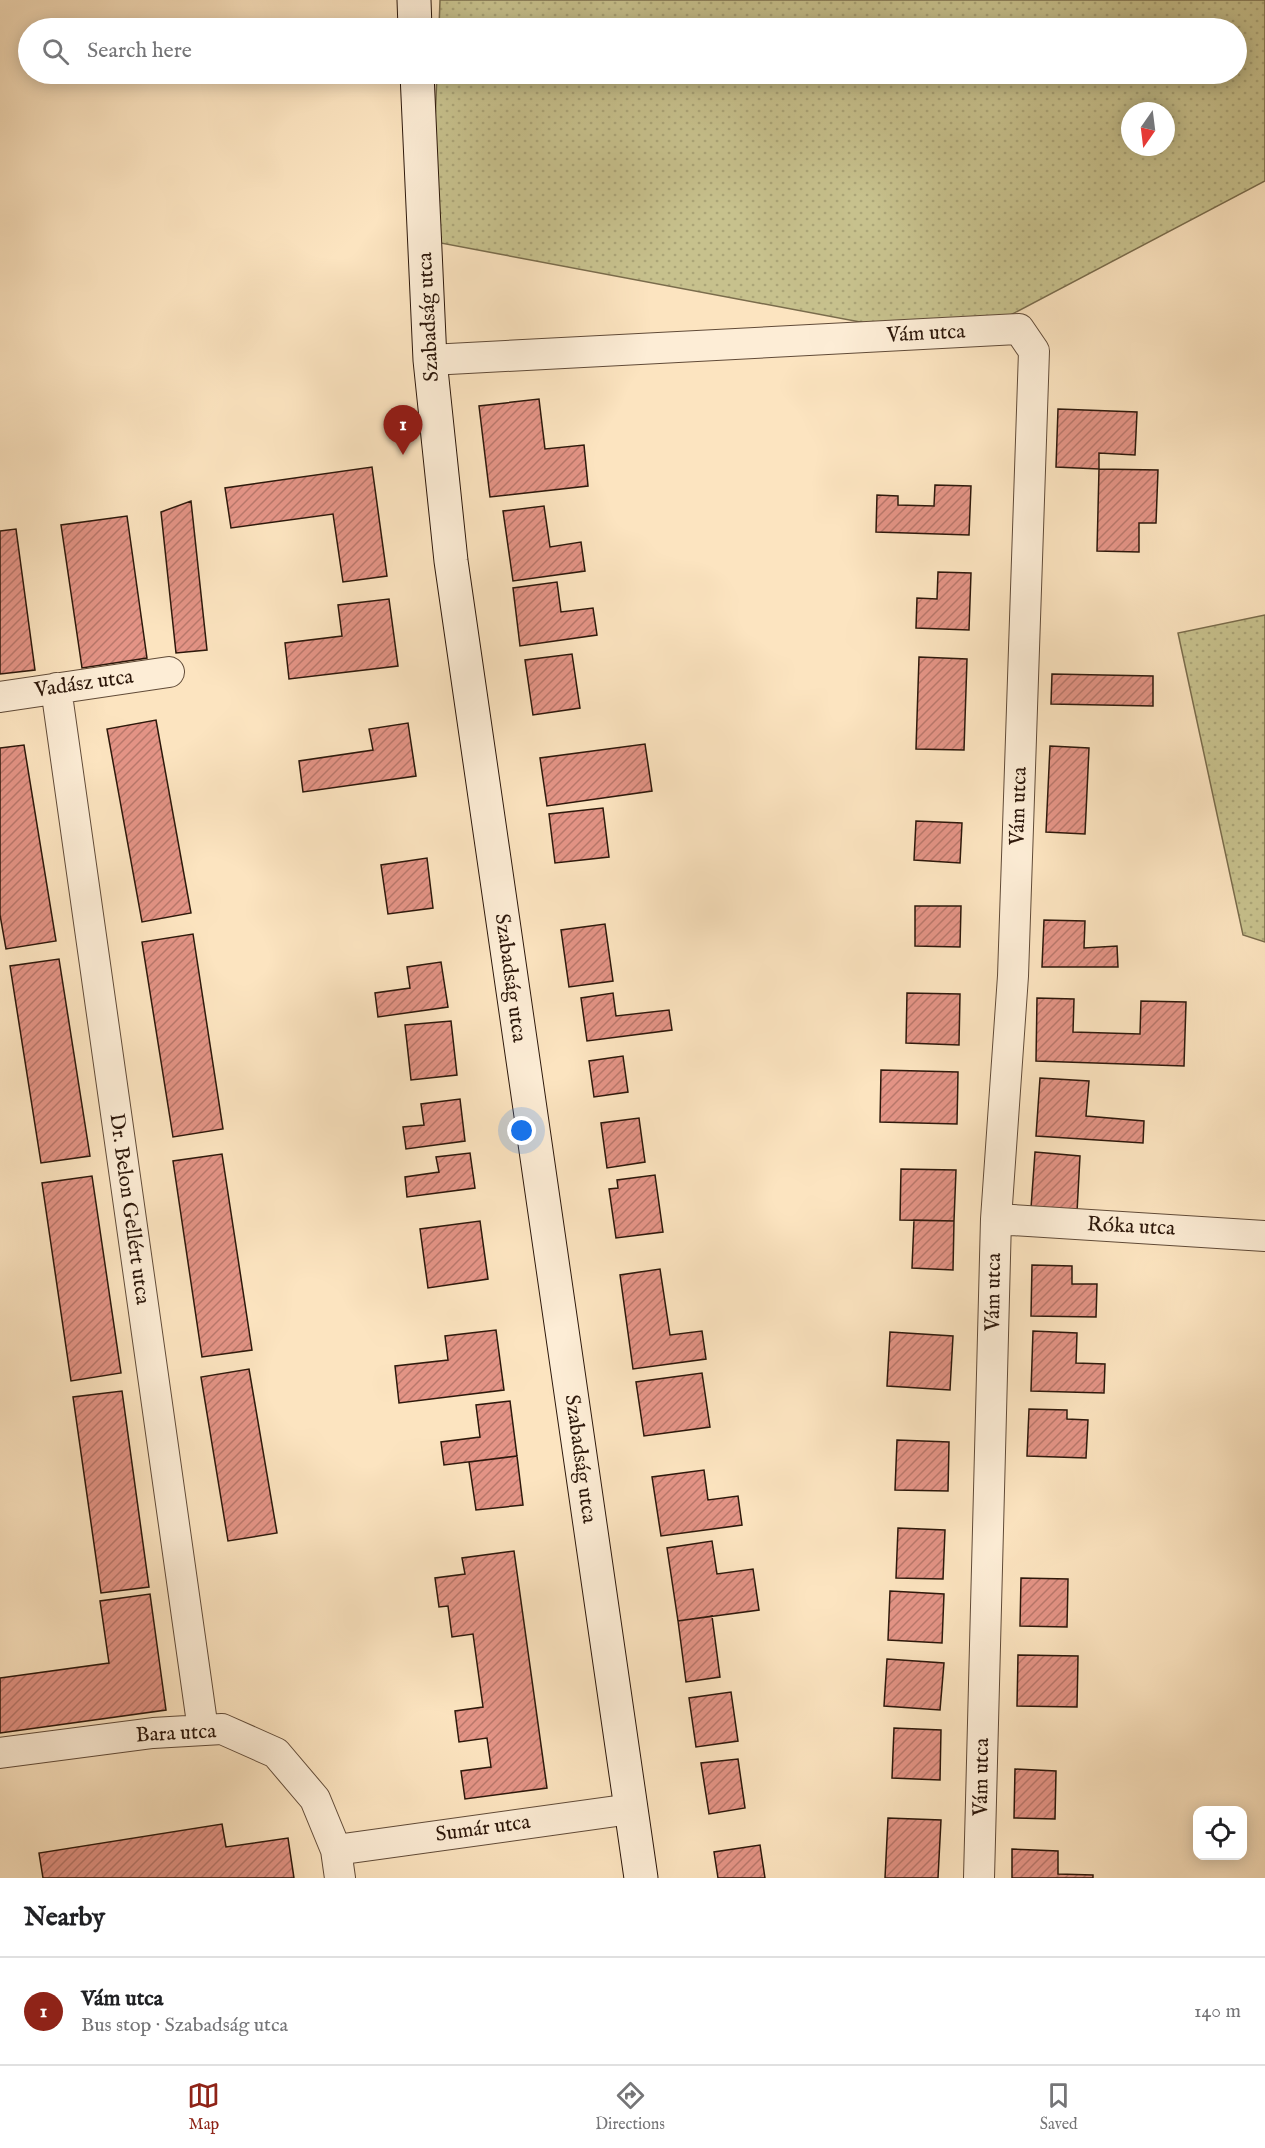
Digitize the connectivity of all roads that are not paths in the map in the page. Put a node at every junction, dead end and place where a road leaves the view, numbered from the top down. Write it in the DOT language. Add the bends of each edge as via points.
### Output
graph roads {
  1 [pos="414,0"];
  2 [pos="415,18"];
  3 [pos="417,84"];
  4 [pos="430,360"];
  5 [pos="169,672"];
  6 [pos="56,688"];
  7 [pos="0,697"];
  8 [pos="996,1219"];
  9 [pos="1265,1236"];
  10 [pos="203,1730"];
  11 [pos="0,1753"];
  12 [pos="631,1809"];
  13 [pos="338,1864"];
  14 [pos="641,1878"];
  15 [pos="980,1878"];
  1 -- 2 [label="main road"];
  3 -- 4 [label="main road, Szabadság utca"];
  4 -- 8 [label="street, Vám utca" via="1020,329 1034,351 1013,976"];
  4 -- 12 [label="main road, Szabadság utca" via="469,698"];
  5 -- 6 [label="street, Vadász utca"];
  6 -- 7 [label="street, Vadász utca"];
  6 -- 10 [label="street, Dr. Belon Gellért utca"];
  8 -- 9 [label="street, Róka utca"];
  8 -- 15 [label="street, Vám utca"];
  10 -- 11 [label="street, Bara utca"];
  10 -- 13 [label="street, Bara utca" via="222,1729 276,1754 315,1799"];
  12 -- 13 [label="street, Sumár utca"];
  12 -- 14 [label="main road, Szabadság utca"];
}
